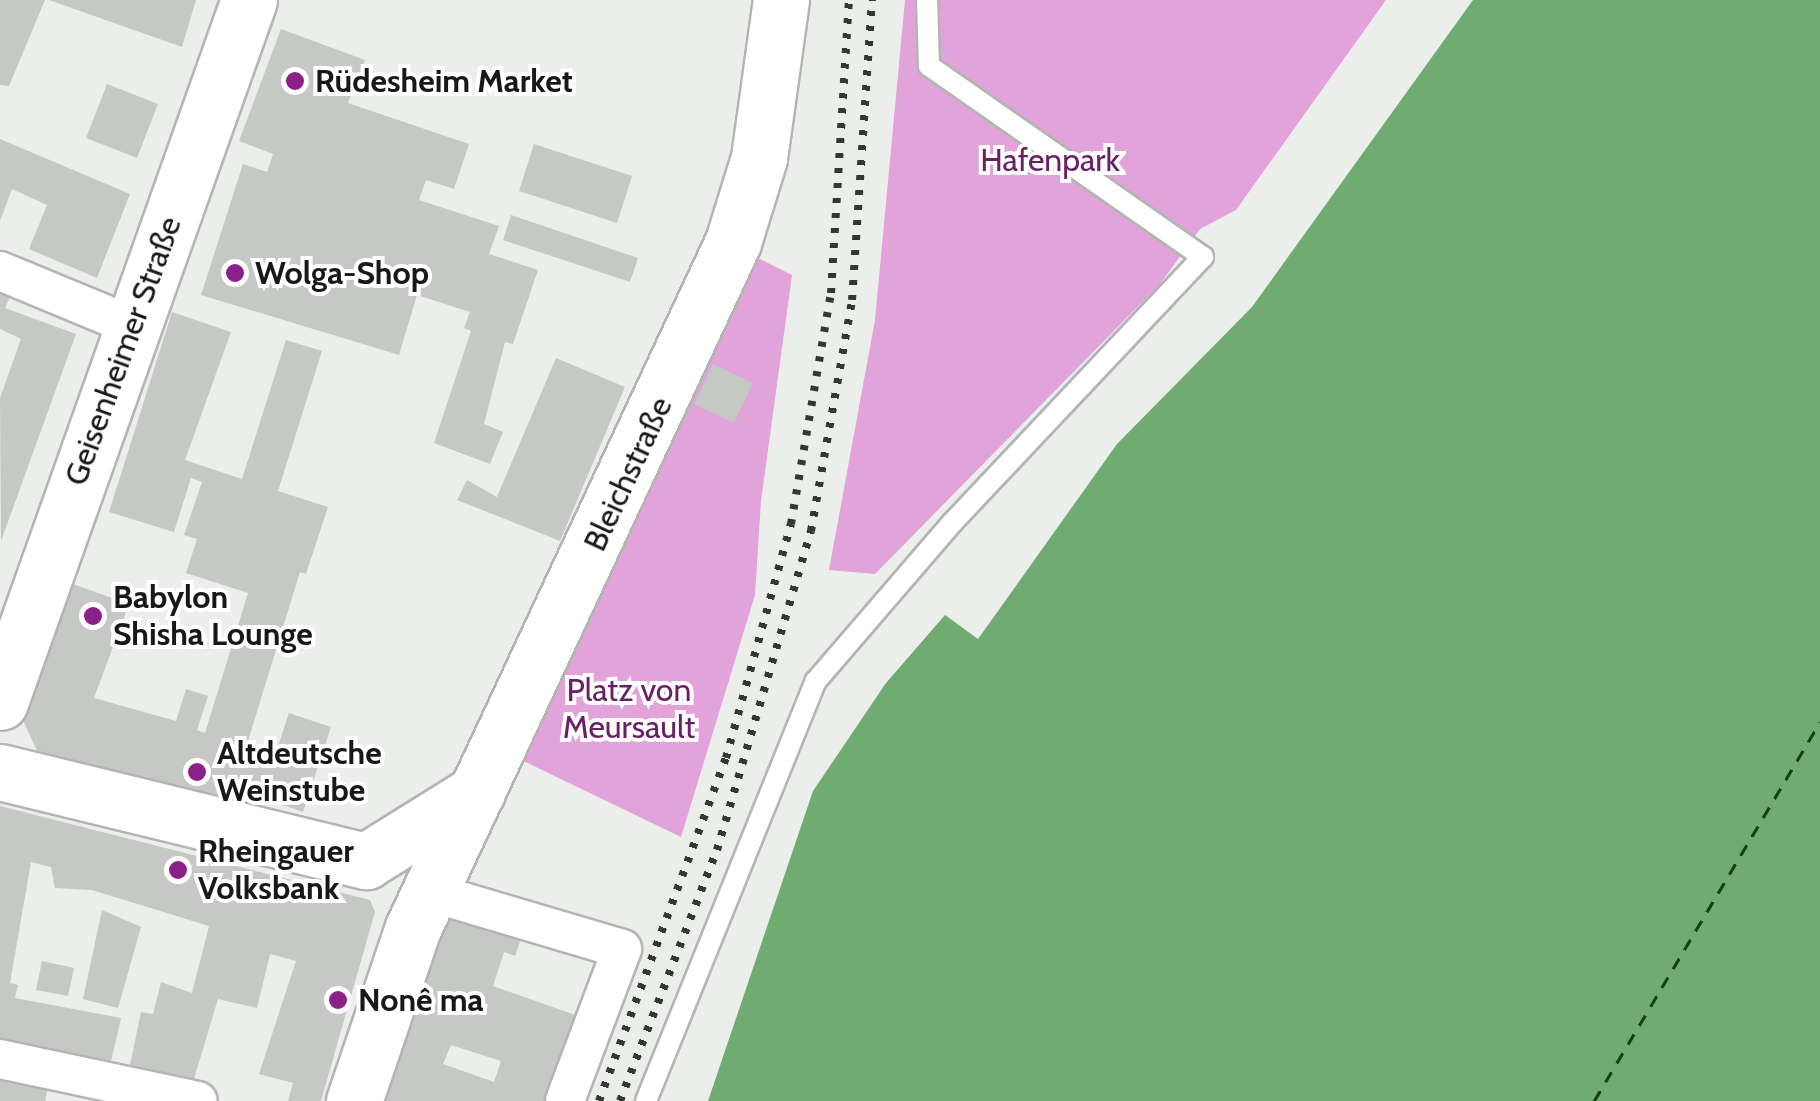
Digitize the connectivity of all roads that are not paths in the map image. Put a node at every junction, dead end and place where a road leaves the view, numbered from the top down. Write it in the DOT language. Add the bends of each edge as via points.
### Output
graph roads {
  1 [pos="250,0"];
  2 [pos="782,0"];
  3 [pos="927,0"];
  4 [pos="0,270"];
  5 [pos="133,326"];
  6 [pos="0,702"];
  7 [pos="0,772"];
  8 [pos="477,792"];
  9 [pos="366,860"];
  10 [pos="421,910"];
  11 [pos="0,1059"];
  12 [pos="198,1101"];
  13 [pos="354,1101"];
  14 [pos="566,1101"];
  15 [pos="646,1101"];
  1 -- 5 [label="main road, Geisenheimer Straße"];
  2 -- 8 [label="main road, Bleichstraße" via="759,158 733,242"];
  3 -- 15 [label="lane" via="930,66 1204,257 952,522 816,681"];
  4 -- 5 [label="street"];
  5 -- 6 [label="main road, Geisenheimer Straße"];
  7 -- 9 [label="main road"];
  8 -- 9 [label="main road"];
  8 -- 10 [label="main road, Bleichstraße"];
  9 -- 10 [label="main road"];
  10 -- 13 [label="main road, Bleichstraße"];
  10 -- 14 [label="street" via="622,949"];
  11 -- 12 [label="street"];
}
